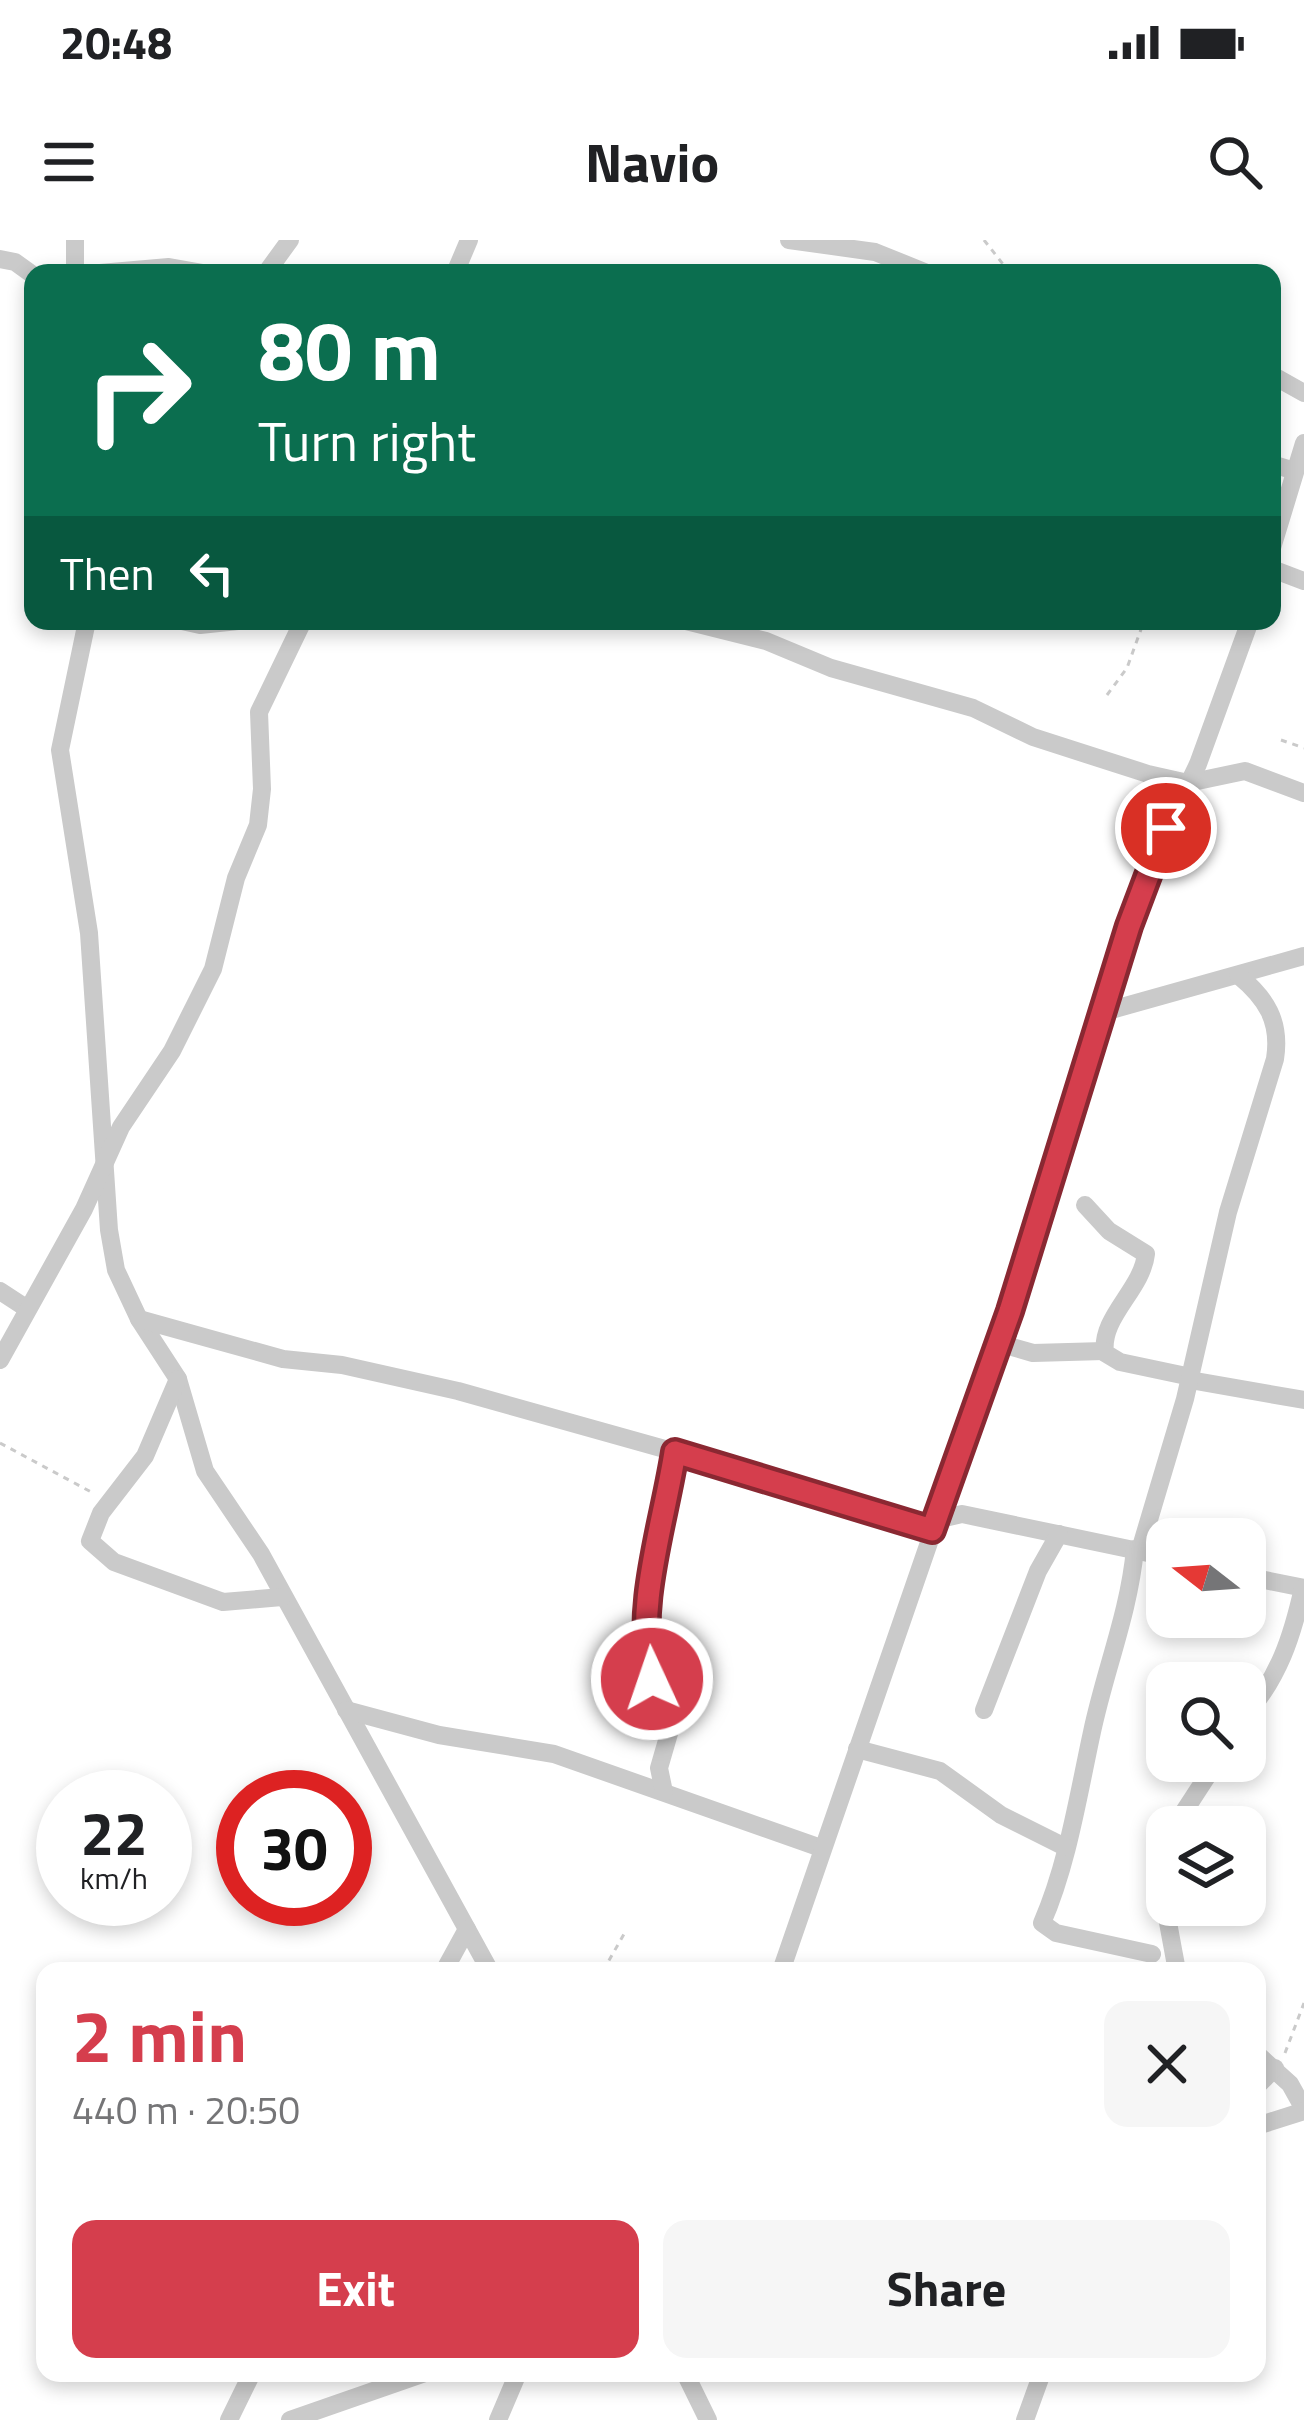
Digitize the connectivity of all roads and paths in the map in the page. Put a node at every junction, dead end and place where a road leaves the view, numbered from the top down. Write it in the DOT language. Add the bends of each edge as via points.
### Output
graph roads {
  1 [pos="789,240"];
  2 [pos="985,240"];
  3 [pos="905,264"];
  4 [pos="1003,264"];
  5 [pos="1304,443"];
  6 [pos="1281,467"];
  7 [pos="1295,471"];
  8 [pos="1281,518"];
  9 [pos="85,630"];
  10 [pos="299,630"];
  11 [pos="722,630"];
  12 [pos="1141,630"];
  13 [pos="1247,630"];
  14 [pos="1107,695"];
  15 [pos="1282,740"];
  16 [pos="1304,748"];
  17 [pos="1188,782"];
  18 [pos="1304,793"];
  19 [pos="1304,956"];
  20 [pos="1238,975"];
  21 [pos="1104,1012"];
  22 [pos="106,1156"];
  23 [pos="1085,1205"];
  24 [pos="0,1291"];
  25 [pos="26,1308"];
  26 [pos="139,1319"];
  27 [pos="998,1343"];
  28 [pos="1104,1351"];
  29 [pos="0,1360"];
  30 [pos="1190,1378"];
  31 [pos="178,1379"];
  32 [pos="1304,1400"];
  33 [pos="0,1443"];
  34 [pos="675,1452"];
  35 [pos="110,1503"];
  36 [pos="934,1525"];
  37 [pos="1059,1534"];
  38 [pos="1138,1550"];
  39 [pos="1146,1552"];
  40 [pos="1266,1580"];
  41 [pos="1303,1588"];
  42 [pos="282,1597"];
  43 [pos="1266,1691"];
  44 [pos="346,1710"];
  45 [pos="984,1710"];
  46 [pos="857,1749"];
  47 [pos="664,1792"];
  48 [pos="1065,1847"];
  49 [pos="821,1848"];
  50 [pos="1167,1926"];
  51 [pos="467,1929"];
  52 [pos="1168,1933"];
  53 [pos="624,1934"];
  54 [pos="449,1962"];
  55 [pos="485,1962"];
  56 [pos="608,1962"];
  57 [pos="784,1962"];
  58 [pos="1148,1962"];
  59 [pos="1175,1962"];
  60 [pos="1304,2003"];
  61 [pos="1266,2061"];
  62 [pos="1276,2069"];
  63 [pos="1266,2078"];
  64 [pos="1304,2110"];
  65 [pos="1266,2123"];
  66 [pos="248,2382"];
  67 [pos="399,2382"];
  68 [pos="514,2382"];
  69 [pos="689,2382"];
  70 [pos="1039,2382"];
  71 [pos="229,2420"];
  72 [pos="290,2420"];
  73 [pos="498,2420"];
  74 [pos="708,2420"];
  75 [pos="1025,2420"];
  1 -- 3 [label="street"];
  2 -- 4 [label="path"];
  5 -- 7 [label="street"];
  6 -- 7 [label="street"];
  7 -- 8 [label="street"];
  9 -- 22 [label="street" via="60,750 89,933"];
  10 -- 22 [label="street" via="259,712 258,825 213,969"];
  11 -- 17 [label="street"];
  12 -- 14 [label="path"];
  13 -- 17 [label="street"];
  15 -- 16 [label="path"];
  17 -- 18 [label="street" via="1245,771"];
  17 -- 21 [label="street" via="1154,856"];
  19 -- 20 [label="street"];
  20 -- 21 [label="street"];
  20 -- 30 [label="street" via="1268,1006 1277,1045"];
  21 -- 27 [label="street"];
  22 -- 25 [label="street"];
  22 -- 26 [label="street" via="116,1270"];
  23 -- 28 [label="street" via="1146,1254"];
  24 -- 25 [label="street"];
  25 -- 29 [label="street"];
  26 -- 31 [label="street"];
  26 -- 34 [label="street" via="283,1359 425,1383"];
  27 -- 28 [label="street" via="1033,1353"];
  27 -- 36 [label="street"];
  28 -- 30 [label="street"];
  30 -- 32 [label="street"];
  30 -- 38 [label="street"];
  31 -- 35 [label="street" via="145,1456"];
  31 -- 42 [label="street" via="205,1471"];
  33 -- 35 [label="path"];
  34 -- 36 [label="street"];
  34 -- 47 [label="street" via="652,1568 646,1651 670,1730 659,1768"];
  35 -- 42 [label="street" via="90,1540 114,1562 223,1601"];
  36 -- 37 [label="street" via="962,1514"];
  36 -- 46 [label="street"];
  37 -- 38 [label="street"];
  37 -- 45 [label="street"];
  38 -- 39 [label="street"];
  38 -- 48 [label="street"];
  40 -- 41 [label="street"];
  41 -- 43 [label="street"];
  42 -- 44 [label="street"];
  44 -- 47 [label="street" via="554,1754"];
  44 -- 51 [label="street"];
  46 -- 48 [label="street" via="940,1771"];
  46 -- 49 [label="street"];
  47 -- 49 [label="street"];
  48 -- 58 [label="street" via="1042,1925"];
  49 -- 57 [label="street"];
  50 -- 52 [label="street"];
  51 -- 54 [label="street"];
  51 -- 55 [label="street"];
  52 -- 58 [label="street"];
  52 -- 59 [label="street"];
  53 -- 56 [label="path"];
  60 -- 62 [label="path"];
  61 -- 62 [label="street"];
  62 -- 63 [label="street"];
  62 -- 64 [label="street"];
  64 -- 65 [label="street"];
  66 -- 71 [label="street"];
  67 -- 72 [label="street"];
  68 -- 73 [label="street"];
  69 -- 74 [label="street"];
  70 -- 75 [label="street"];
}
